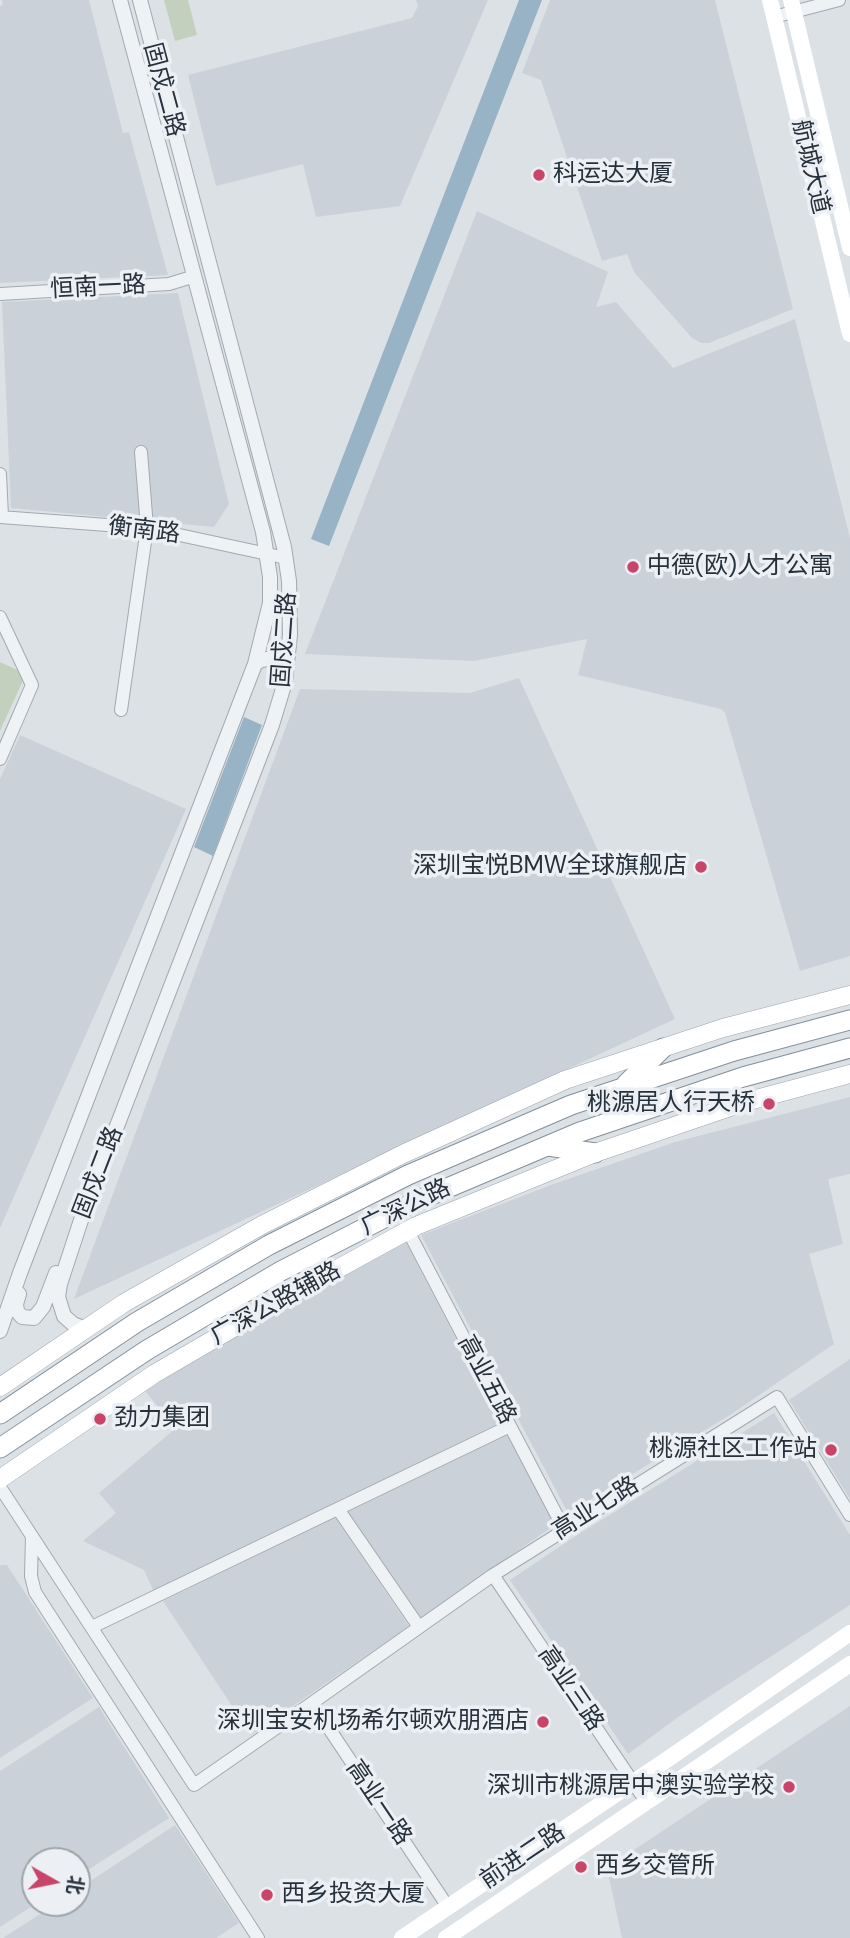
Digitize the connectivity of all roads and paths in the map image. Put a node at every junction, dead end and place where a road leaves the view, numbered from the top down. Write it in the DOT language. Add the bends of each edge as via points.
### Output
graph roads {
  1 [pos="120,0"];
  2 [pos="140,0"];
  3 [pos="770,0"];
  4 [pos="839,0"];
  5 [pos="793,6"];
  6 [pos="774,18"];
  7 [pos="850,248"];
  8 [pos="195,276"];
  9 [pos="0,294"];
  10 [pos="850,334"];
  11 [pos="141,452"];
  12 [pos="0,474"];
  13 [pos="1,516"];
  14 [pos="147,528"];
  15 [pos="267,552"];
  16 [pos="286,558"];
  17 [pos="0,617"];
  18 [pos="255,664"];
  19 [pos="286,674"];
  20 [pos="121,710"];
  21 [pos="0,759"];
  22 [pos="850,995"];
  23 [pos="850,1020"];
  24 [pos="663,1048"];
  25 [pos="850,1048"];
  26 [pos="850,1074"];
  27 [pos="621,1088"];
  28 [pos="547,1146"];
  29 [pos="595,1153"];
  30 [pos="47,1202"];
  31 [pos="83,1214"];
  32 [pos="408,1231"];
  33 [pos="86,1329"];
  34 [pos="0,1331"];
  35 [pos="0,1387"];
  36 [pos="0,1414"];
  37 [pos="510,1426"];
  38 [pos="0,1448"];
  39 [pos="0,1479"];
  40 [pos="0,1487"];
  41 [pos="338,1509"];
  42 [pos="850,1515"];
  43 [pos="564,1529"];
  44 [pos="32,1536"];
  45 [pos="493,1575"];
  46 [pos="92,1628"];
  47 [pos="419,1628"];
  48 [pos="850,1633"];
  49 [pos="850,1664"];
  50 [pos="312,1703"];
  51 [pos="633,1783"];
  52 [pos="647,1803"];
  53 [pos="448,1907"];
  54 [pos="258,1938"];
  55 [pos="402,1938"];
  56 [pos="446,1938"];
  1 -- 8 [label="street, 固戍二路"];
  2 -- 16 [label="street, 固戍二路"];
  3 -- 6 [label="main road, 航城大道"];
  4 -- 5 [label="street"];
  5 -- 6 [label="street"];
  5 -- 7 [label="main road, 航城大道"];
  6 -- 10 [label="main road, 航城大道"];
  8 -- 9 [label="street, 恒南一路" via="169,284"];
  8 -- 15 [label="street, 固戍二路"];
  11 -- 14 [label="street"];
  12 -- 13 [label="street"];
  13 -- 14 [label="street, 衡南路"];
  14 -- 15 [label="street, 衡南路"];
  14 -- 20 [label="street"];
  15 -- 16 [label="street, 衡南路"];
  15 -- 18 [label="street, 固戍二路" via="270,603"];
  16 -- 19 [label="street, 固戍二路" via="290,610"];
  17 -- 21 [label="street" via="33,685"];
  18 -- 19 [label="street" via="274,658"];
  18 -- 30 [label="street, 固戍二路"];
  19 -- 31 [label="street, 固戍二路" via="272,725"];
  22 -- 24 [label="main road"];
  23 -- 27 [label="highway, 广深公路"];
  24 -- 27 [label="highway"];
  24 -- 33 [label="main road" via="565,1080 402,1153 251,1232"];
  25 -- 28 [label="highway, 广深公路" via="743,1077"];
  26 -- 29 [label="main road, 广深公路辅路" via="745,1102"];
  27 -- 36 [label="highway, 广深公路" via="408,1175 269,1245 137,1322"];
  28 -- 29 [label="highway"];
  28 -- 38 [label="highway, 广深公路" via="419,1199 281,1271 147,1350"];
  29 -- 32 [label="main road, 广深公路辅路"];
  30 -- 31 [label="street" via="16,1304 19,1314 27,1318 41,1312"];
  30 -- 34 [label="street, 固戍二路"];
  31 -- 33 [label="street, 固戍二路" via="58,1297 64,1316"];
  32 -- 37 [label="street, 高业五路"];
  32 -- 39 [label="main road, 广深公路辅路" via="153,1374"];
  33 -- 35 [label="main road"];
  37 -- 41 [label="street"];
  37 -- 43 [label="street, 高业五路"];
  40 -- 44 [label="street"];
  41 -- 46 [label="street"];
  41 -- 47 [label="street"];
  42 -- 43 [label="street, 高业七路" via="777,1397"];
  43 -- 45 [label="street, 高业七路"];
  44 -- 46 [label="street"];
  44 -- 54 [label="street" via="35,1592"];
  45 -- 47 [label="street, 高业七路"];
  45 -- 51 [label="street, 高业三路"];
  46 -- 50 [label="street" via="194,1785"];
  47 -- 50 [label="street"];
  48 -- 51 [label="main road, 前进二路"];
  49 -- 52 [label="main road, 前进二路"];
  50 -- 53 [label="street, 高业一路"];
  51 -- 52 [label="street, 高业三路"];
  51 -- 53 [label="main road, 前进二路"];
  52 -- 56 [label="main road, 前进二路"];
  53 -- 55 [label="main road, 前进二路"];
}
